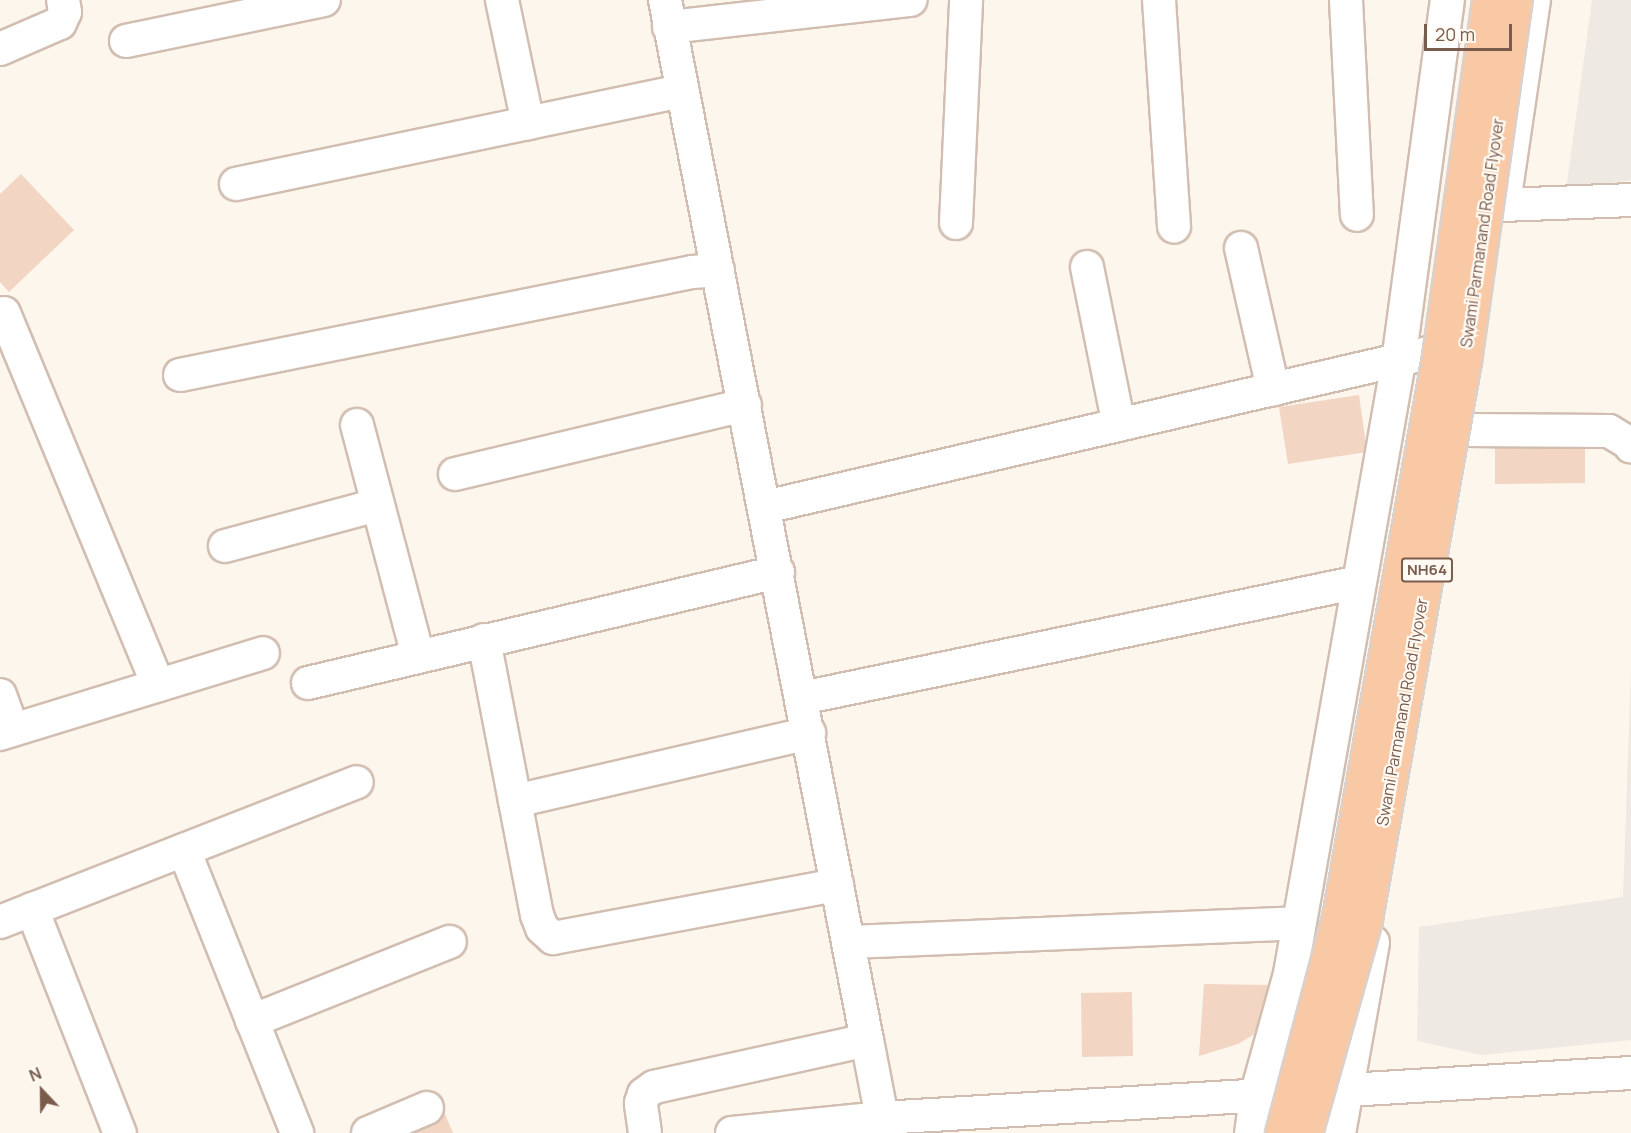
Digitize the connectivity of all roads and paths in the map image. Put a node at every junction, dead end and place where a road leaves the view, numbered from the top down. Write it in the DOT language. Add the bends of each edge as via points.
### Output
graph roads {
  1 [pos="63,0"];
  2 [pos="324,0"];
  3 [pos="502,0"];
  4 [pos="910,0"];
  5 [pos="966,0"];
  6 [pos="1159,0"];
  7 [pos="1346,0"];
  8 [pos="1447,0"];
  9 [pos="1489,0"];
  10 [pos="1515,0"];
  11 [pos="1533,0"];
  12 [pos="667,13"];
  13 [pos="126,41"];
  14 [pos="0,50"];
  15 [pos="682,92"];
  16 [pos="528,123"];
  17 [pos="237,184"];
  18 [pos="1631,200"];
  19 [pos="1502,205"];
  20 [pos="1357,215"];
  21 [pos="956,223"];
  22 [pos="1174,227"];
  23 [pos="1241,248"];
  24 [pos="1087,267"];
  25 [pos="718,270"];
  26 [pos="4,313"];
  27 [pos="1482,341"];
  28 [pos="1398,361"];
  29 [pos="180,375"];
  30 [pos="1273,389"];
  31 [pos="745,405"];
  32 [pos="357,424"];
  33 [pos="1119,425"];
  34 [pos="1466,430"];
  35 [pos="1631,447"];
  36 [pos="455,474"];
  37 [pos="377,505"];
  38 [pos="765,507"];
  39 [pos="225,546"];
  40 [pos="778,572"];
  41 [pos="1359,582"];
  42 [pos="484,640"];
  43 [pos="263,653"];
  44 [pos="418,656"];
  45 [pos="308,683"];
  46 [pos="158,685"];
  47 [pos="0,695"];
  48 [pos="802,698"];
  49 [pos="7,732"];
  50 [pos="809,734"];
  51 [pos="357,782"];
  52 [pos="515,801"];
  53 [pos="184,850"];
  54 [pos="837,885"];
  55 [pos="32,909"];
  56 [pos="0,922"];
  57 [pos="1299,922"];
  58 [pos="450,942"];
  59 [pos="849,942"];
  60 [pos="252,1021"];
  61 [pos="867,1040"];
  62 [pos="1631,1073"];
  63 [pos="1344,1090"];
  64 [pos="1256,1096"];
  65 [pos="428,1108"];
  66 [pos="882,1126"];
  67 [pos="120,1133"];
  68 [pos="297,1133"];
  69 [pos="368,1133"];
  70 [pos="645,1133"];
  71 [pos="732,1133"];
  72 [pos="1251,1133"];
  73 [pos="1282,1133"];
  74 [pos="1305,1133"];
  75 [pos="1338,1133"];
  1 -- 14 [label="street" via="65,12 60,23"];
  2 -- 13 [label="street"];
  3 -- 16 [label="street"];
  4 -- 12 [label="street"];
  5 -- 21 [label="street"];
  6 -- 22 [label="street"];
  7 -- 20 [label="street"];
  8 -- 28 [label="street"];
  9 -- 73 [label="highway, Swami Parmanand Road Flyover / NH64, bridge" via="1439,356 1339,917"];
  10 -- 74 [label="highway, Swami Parmanand Road Flyover / NH64, bridge" via="1464,361 1365,919"];
  11 -- 19 [label="street"];
  12 -- 15 [label="street"];
  15 -- 16 [label="street"];
  15 -- 25 [label="street"];
  16 -- 17 [label="street"];
  18 -- 19 [label="street"];
  19 -- 27 [label="street"];
  23 -- 30 [label="street"];
  24 -- 33 [label="street"];
  25 -- 29 [label="street" via="692,272"];
  25 -- 31 [label="street"];
  26 -- 46 [label="street"];
  27 -- 28 [label="street"];
  27 -- 34 [label="street"];
  28 -- 30 [label="street"];
  28 -- 41 [label="street"];
  30 -- 33 [label="street"];
  31 -- 36 [label="street"];
  31 -- 38 [label="street"];
  32 -- 37 [label="street"];
  33 -- 38 [label="street"];
  34 -- 35 [label="street" via="1609,431"];
  34 -- 63 [label="street"];
  37 -- 39 [label="street"];
  37 -- 44 [label="street"];
  38 -- 40 [label="street"];
  40 -- 42 [label="street"];
  40 -- 48 [label="street"];
  41 -- 48 [label="street"];
  41 -- 57 [label="street"];
  42 -- 44 [label="street"];
  42 -- 52 [label="street"];
  43 -- 46 [label="street"];
  44 -- 45 [label="street"];
  46 -- 49 [label="street"];
  47 -- 49 [label="street"];
  48 -- 50 [label="street"];
  50 -- 52 [label="street"];
  50 -- 54 [label="street"];
  51 -- 53 [label="street"];
  52 -- 54 [label="street" via="537,915 542,928 553,938"];
  53 -- 55 [label="street"];
  53 -- 60 [label="street"];
  54 -- 59 [label="street"];
  55 -- 56 [label="street"];
  55 -- 67 [label="street"];
  57 -- 59 [label="street"];
  57 -- 64 [label="street" via="1290,973"];
  58 -- 60 [label="street"];
  59 -- 61 [label="street"];
  60 -- 68 [label="street"];
  61 -- 66 [label="street"];
  61 -- 70 [label="street" via="654,1087 644,1094 641,1103"];
  62 -- 63 [label="street"];
  63 -- 64 [label="street"];
  63 -- 75 [label="street"];
  64 -- 66 [label="street"];
  64 -- 72 [label="street"];
  65 -- 69 [label="street"];
  66 -- 71 [label="street"];
}
